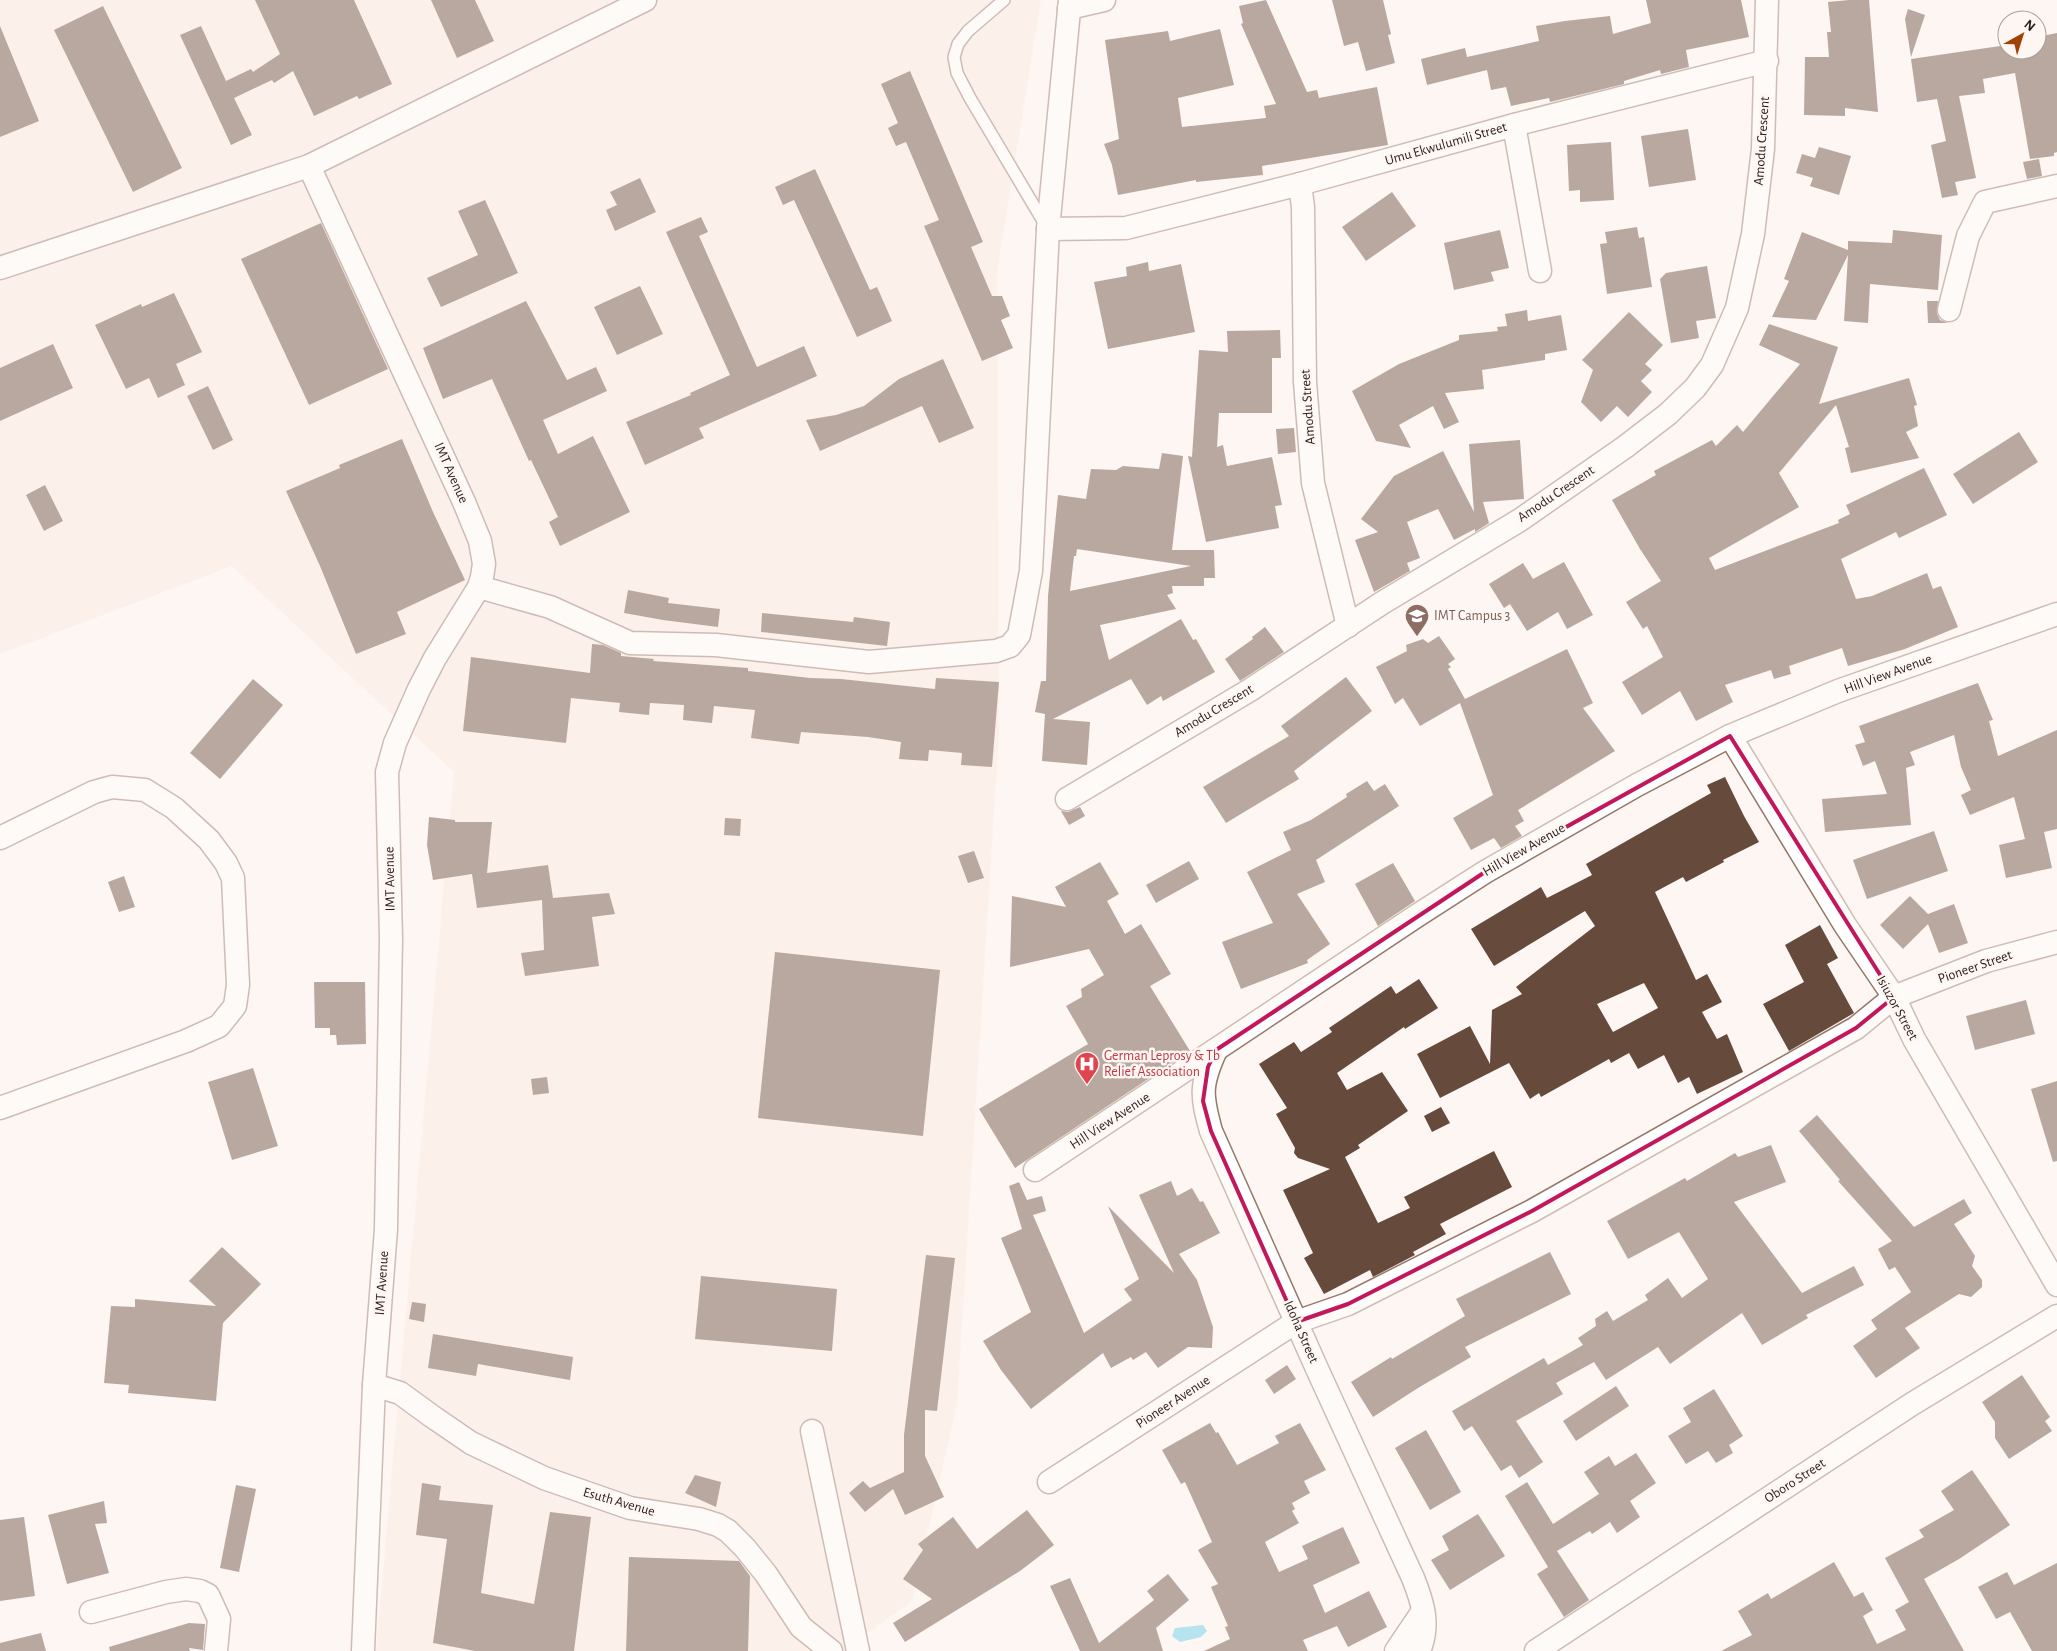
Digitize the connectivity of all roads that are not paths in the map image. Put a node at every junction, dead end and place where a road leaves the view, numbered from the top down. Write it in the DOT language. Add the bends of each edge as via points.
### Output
graph roads {
  1 [pos="645,0"];
  2 [pos="1004,0"];
  3 [pos="1104,0"];
  4 [pos="1767,0"];
  5 [pos="1070,4"];
  6 [pos="1767,61"];
  7 [pos="1514,124"];
  8 [pos="309,166"];
  9 [pos="1300,184"];
  10 [pos="2057,186"];
  11 [pos="1048,229"];
  12 [pos="0,268"];
  13 [pos="1540,271"];
  14 [pos="1949,310"];
  15 [pos="479,587"];
  16 [pos="2057,614"];
  17 [pos="1348,626"];
  18 [pos="1730,736"];
  19 [pos="1067,800"];
  20 [pos="0,838"];
  21 [pos="2057,942"];
  22 [pos="1894,997"];
  23 [pos="1216,1050"];
  24 [pos="0,1108"];
  25 [pos="1035,1170"];
  26 [pos="2057,1285"];
  27 [pos="2057,1316"];
  28 [pos="1296,1322"];
  29 [pos="374,1385"];
  30 [pos="812,1431"];
  31 [pos="1049,1482"];
  32 [pos="91,1612"];
  33 [pos="1420,1629"];
  34 [pos="216,1651"];
  35 [pos="363,1651"];
  36 [pos="831,1651"];
  37 [pos="858,1651"];
  38 [pos="1396,1651"];
  39 [pos="1436,1651"];
  40 [pos="1536,1651"];
  1 -- 8 [label="street"];
  2 -- 11 [label="lane" via="968,31 958,44 954,57 970,98"];
  3 -- 5 [label="street"];
  4 -- 6 [label="street, Amodu Crescent"];
  5 -- 11 [label="street"];
  6 -- 7 [label="street, Umu Ekwulumili Street"];
  6 -- 17 [label="street, Amodu Crescent" via="1763,149 1751,243 1737,308 1712,365 1695,388 1632,442 1520,520"];
  7 -- 9 [label="street, Umu Ekwulumili Street"];
  7 -- 13 [label="street"];
  8 -- 12 [label="street"];
  8 -- 15 [label="street, IMT Avenue" via="480,541 484,564"];
  9 -- 11 [label="street, Umu Ekwulumili Street" via="1126,228"];
  9 -- 17 [label="street, Amodu Street" via="1305,382 1313,483"];
  10 -- 14 [label="street" via="1985,202 1968,236"];
  11 -- 15 [label="street" via="1031,571 1019,635 1010,646 996,651 869,662 716,645 630,643 550,607"];
  15 -- 29 [label="street, IMT Avenue" via="419,689 395,743 387,772 391,939 386,1220"];
  16 -- 18 [label="street, Hill View Avenue" via="1838,691"];
  17 -- 19 [label="street, Amodu Crescent" via="1250,690"];
  18 -- 22 [label="street, Isiuzor Street" via="1845,925"];
  18 -- 23 [label="street, Hill View Avenue" via="1485,872"];
  20 -- 24 [label="street" via="94,792 112,787 145,790 174,808 208,840 226,863 233,878 238,985 235,1006 219,1026"];
  21 -- 22 [label="street, Pioneer Street" via="1986,961"];
  22 -- 26 [label="street, Isiuzor Street" via="1914,1039"];
  22 -- 28 [label="street, Pioneer Street" via="1856,1028 1532,1211 1348,1304"];
  23 -- 25 [label="street, Hill View Avenue"];
  23 -- 28 [label="street, Idoha Street" via="1208,1067 1203,1101 1211,1130"];
  27 -- 40 [label="street, Oboro Street" via="1912,1404"];
  28 -- 31 [label="street, Pioneer Avenue"];
  28 -- 33 [label="street, Idoha Street" via="1413,1578"];
  29 -- 35 [label="street, IMT Avenue"];
  29 -- 36 [label="street, Esuth Avenue" via="400,1393 472,1443 544,1478 630,1508 699,1519 723,1528 746,1548 801,1627"];
  30 -- 37 [label="street"];
  32 -- 34 [label="street" via="166,1592 200,1591 208,1595 219,1619"];
  33 -- 38 [label="street"];
  33 -- 39 [label="street, Idoha Street"];
}
